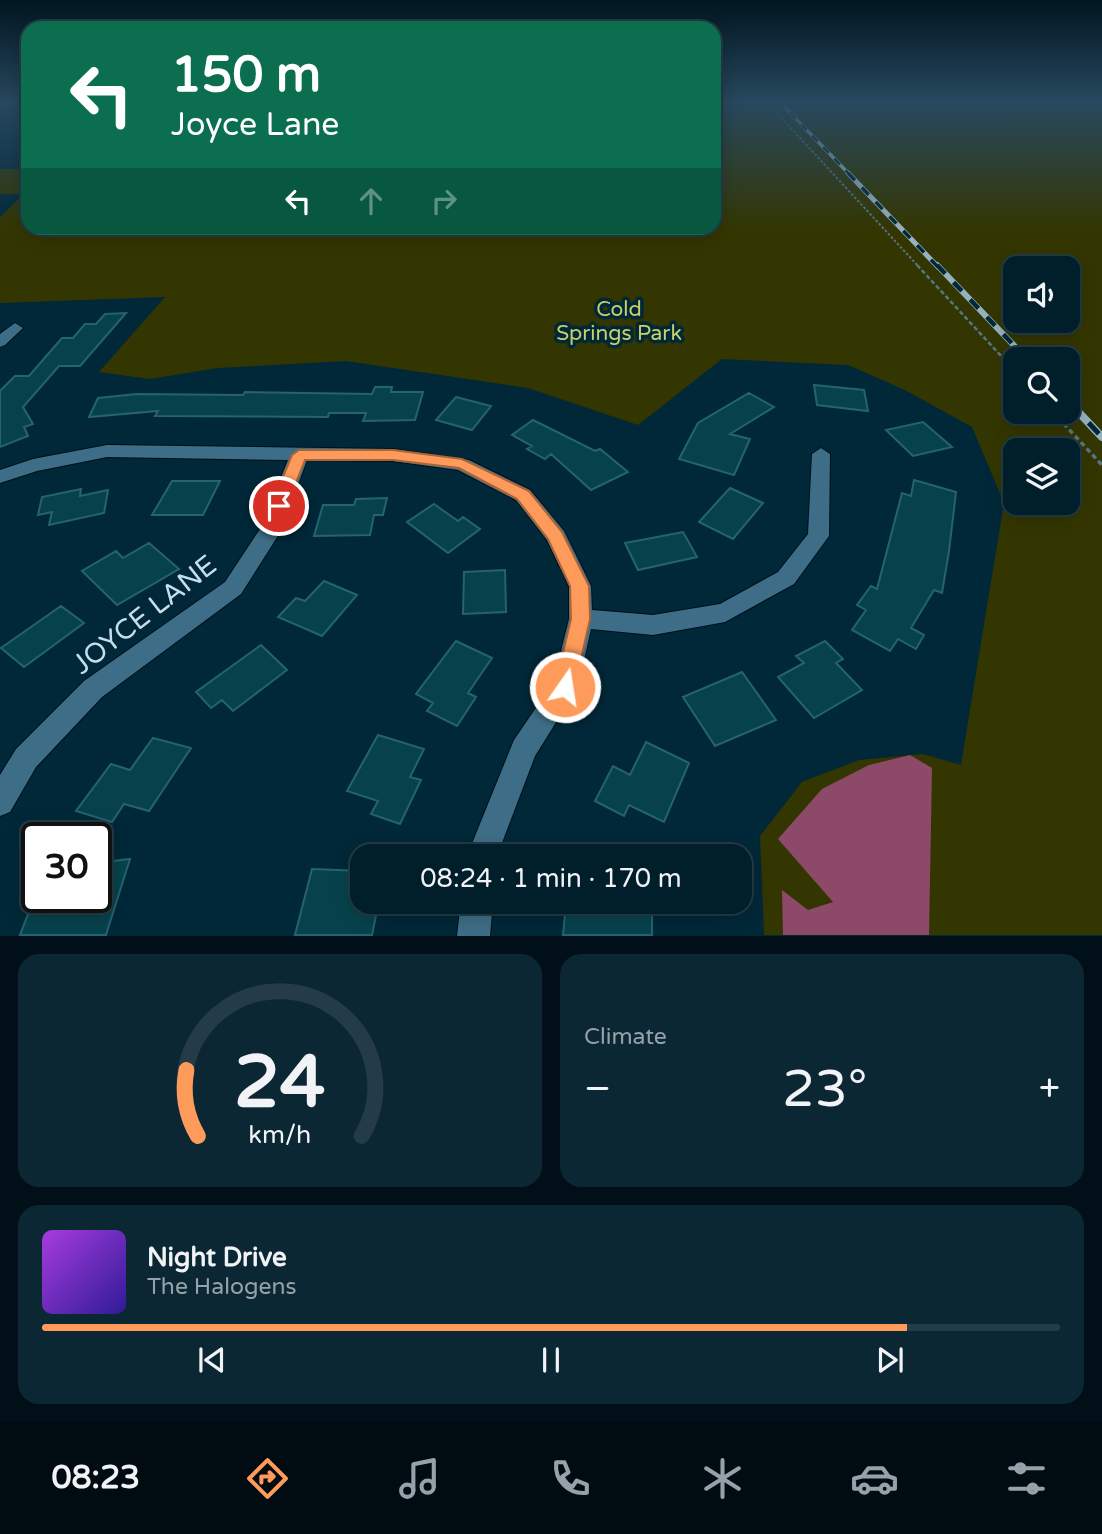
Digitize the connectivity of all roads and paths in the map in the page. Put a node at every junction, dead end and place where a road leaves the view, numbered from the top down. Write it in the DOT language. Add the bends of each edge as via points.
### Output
graph roads {
  1 [pos="806,145"];
  2 [pos="15,328"];
  3 [pos="0,342"];
  4 [pos="1003,358"];
  5 [pos="1064,424"];
  6 [pos="821,454"];
  7 [pos="299,455"];
  8 [pos="1102,465"];
  9 [pos="0,477"];
  10 [pos="581,619"];
  11 [pos="0,803"];
  12 [pos="487,844"];
  13 [pos="476,914"];
  14 [pos="473,936"];
  1 -- 4 [label="path"];
  2 -- 3 [label="street"];
  5 -- 8 [label="path"];
  6 -- 10 [label="street" via="818,537 786,578 725,612 653,625"];
  7 -- 9 [label="street" via="107,451 33,465"];
  7 -- 10 [label="street" via="393,455 462,464 523,495 556,536 580,586"];
  7 -- 11 [label="street, JOYCE LANE" via="270,531 233,588 93,689 26,758"];
  10 -- 12 [label="street" via="565,687 524,749"];
  13 -- 14 [label="street"];
}
